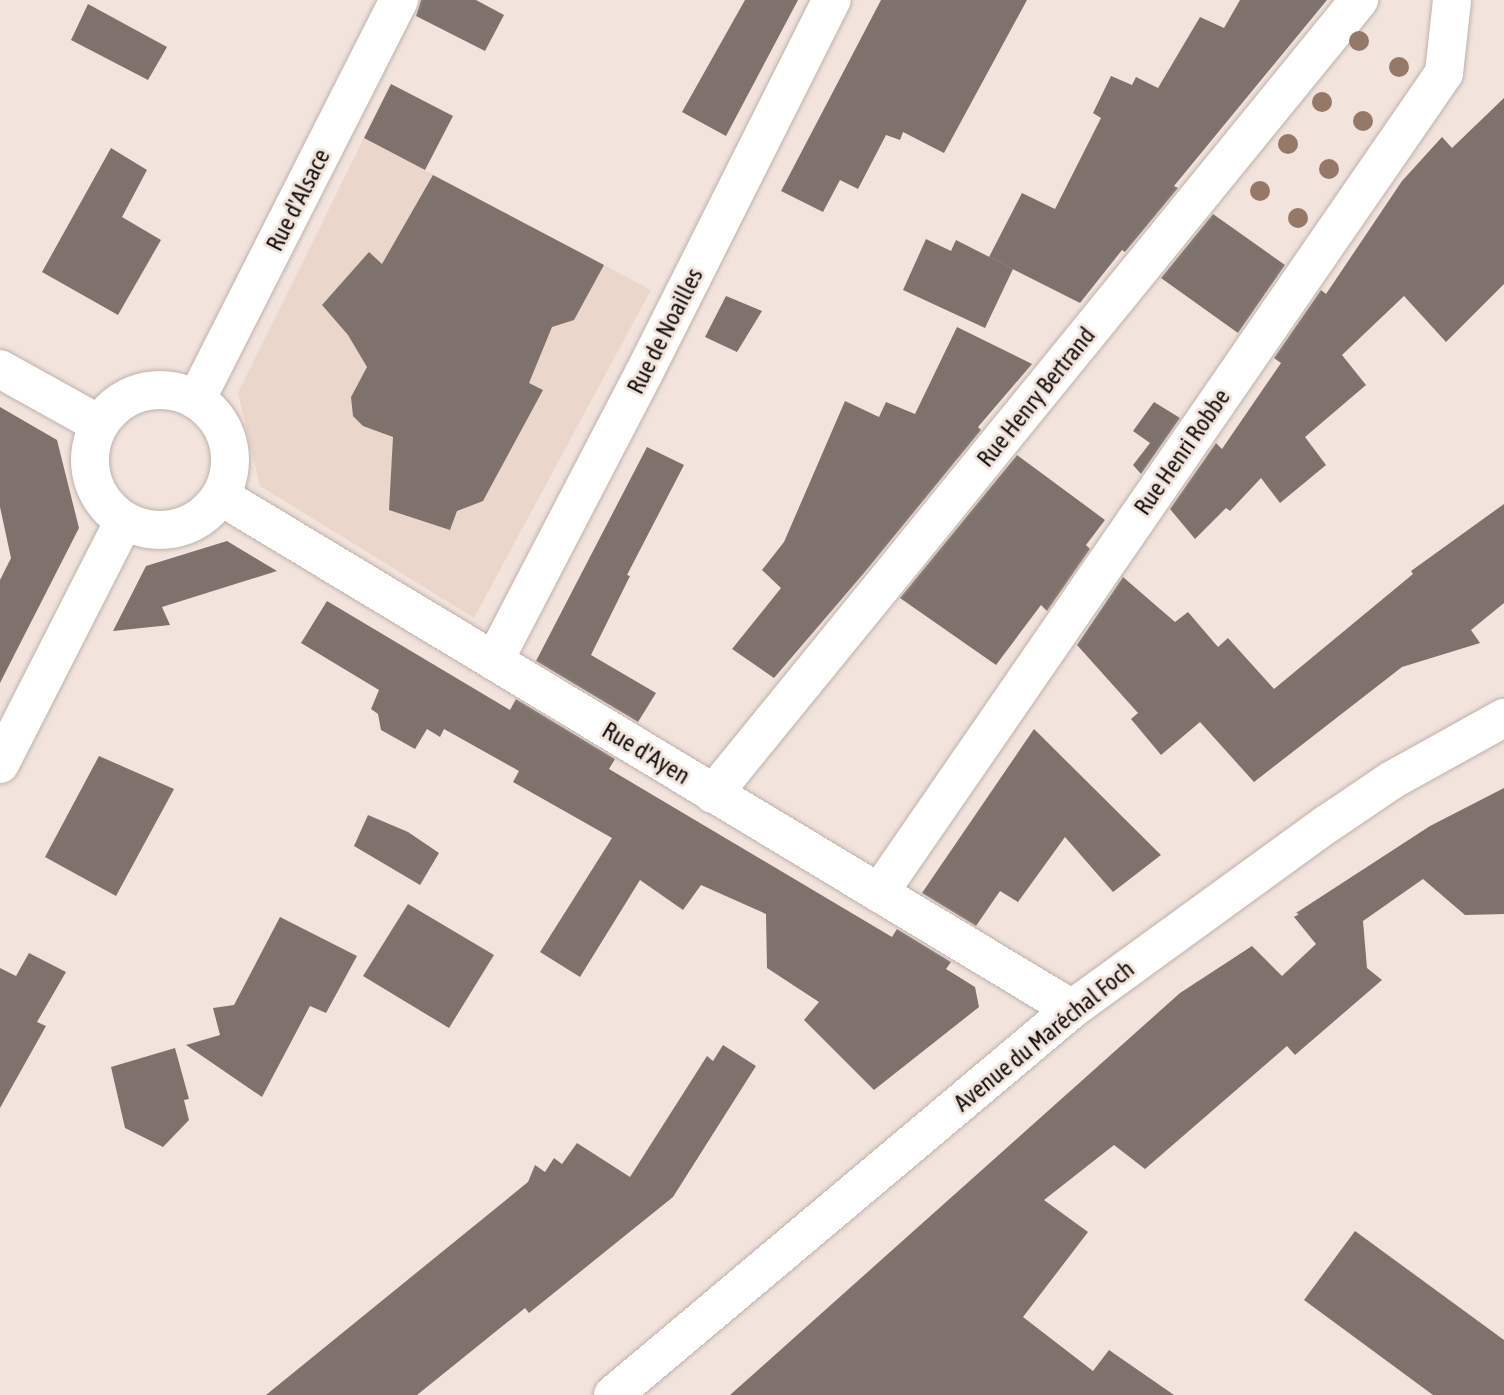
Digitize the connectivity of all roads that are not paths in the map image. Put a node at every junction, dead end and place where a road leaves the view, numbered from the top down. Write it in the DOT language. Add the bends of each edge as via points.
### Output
graph roads {
  1 [pos="400,0"];
  2 [pos="832,0"];
  3 [pos="1359,0"];
  4 [pos="1452,0"];
  5 [pos="0,369"];
  6 [pos="196,400"];
  7 [pos="99,424"];
  8 [pos="222,497"];
  9 [pos="124,521"];
  10 [pos="494,661"];
  11 [pos="1504,718"];
  12 [pos="0,764"];
  13 [pos="713,794"];
  14 [pos="879,893"];
  15 [pos="1072,1009"];
  16 [pos="613,1395"];
  1 -- 6 [label="street, Rue d'Alsace"];
  2 -- 10 [label="street, Rue de Noailles"];
  3 -- 13 [label="street, Rue Henry Bertrand"];
  4 -- 14 [label="street, Rue Henri Robbe" via="1444,73"];
  5 -- 7 [label="street"];
  6 -- 7 [label="street" via="154,390 133,395"];
  6 -- 8 [label="street" via="213,414 231,454"];
  7 -- 9 [label="street" via="90,467 96,488"];
  8 -- 9 [label="street" via="188,525 167,531 145,530"];
  8 -- 10 [label="street, Rue d'Ayen"];
  9 -- 12 [label="street"];
  10 -- 13 [label="street, Rue d'Ayen"];
  11 -- 15 [label="street, Avenue du Maréchal Foch" via="1360,802"];
  13 -- 14 [label="street, Rue d'Ayen"];
  14 -- 15 [label="street, Rue d'Ayen"];
  15 -- 16 [label="street, Avenue du Maréchal Foch"];
}
